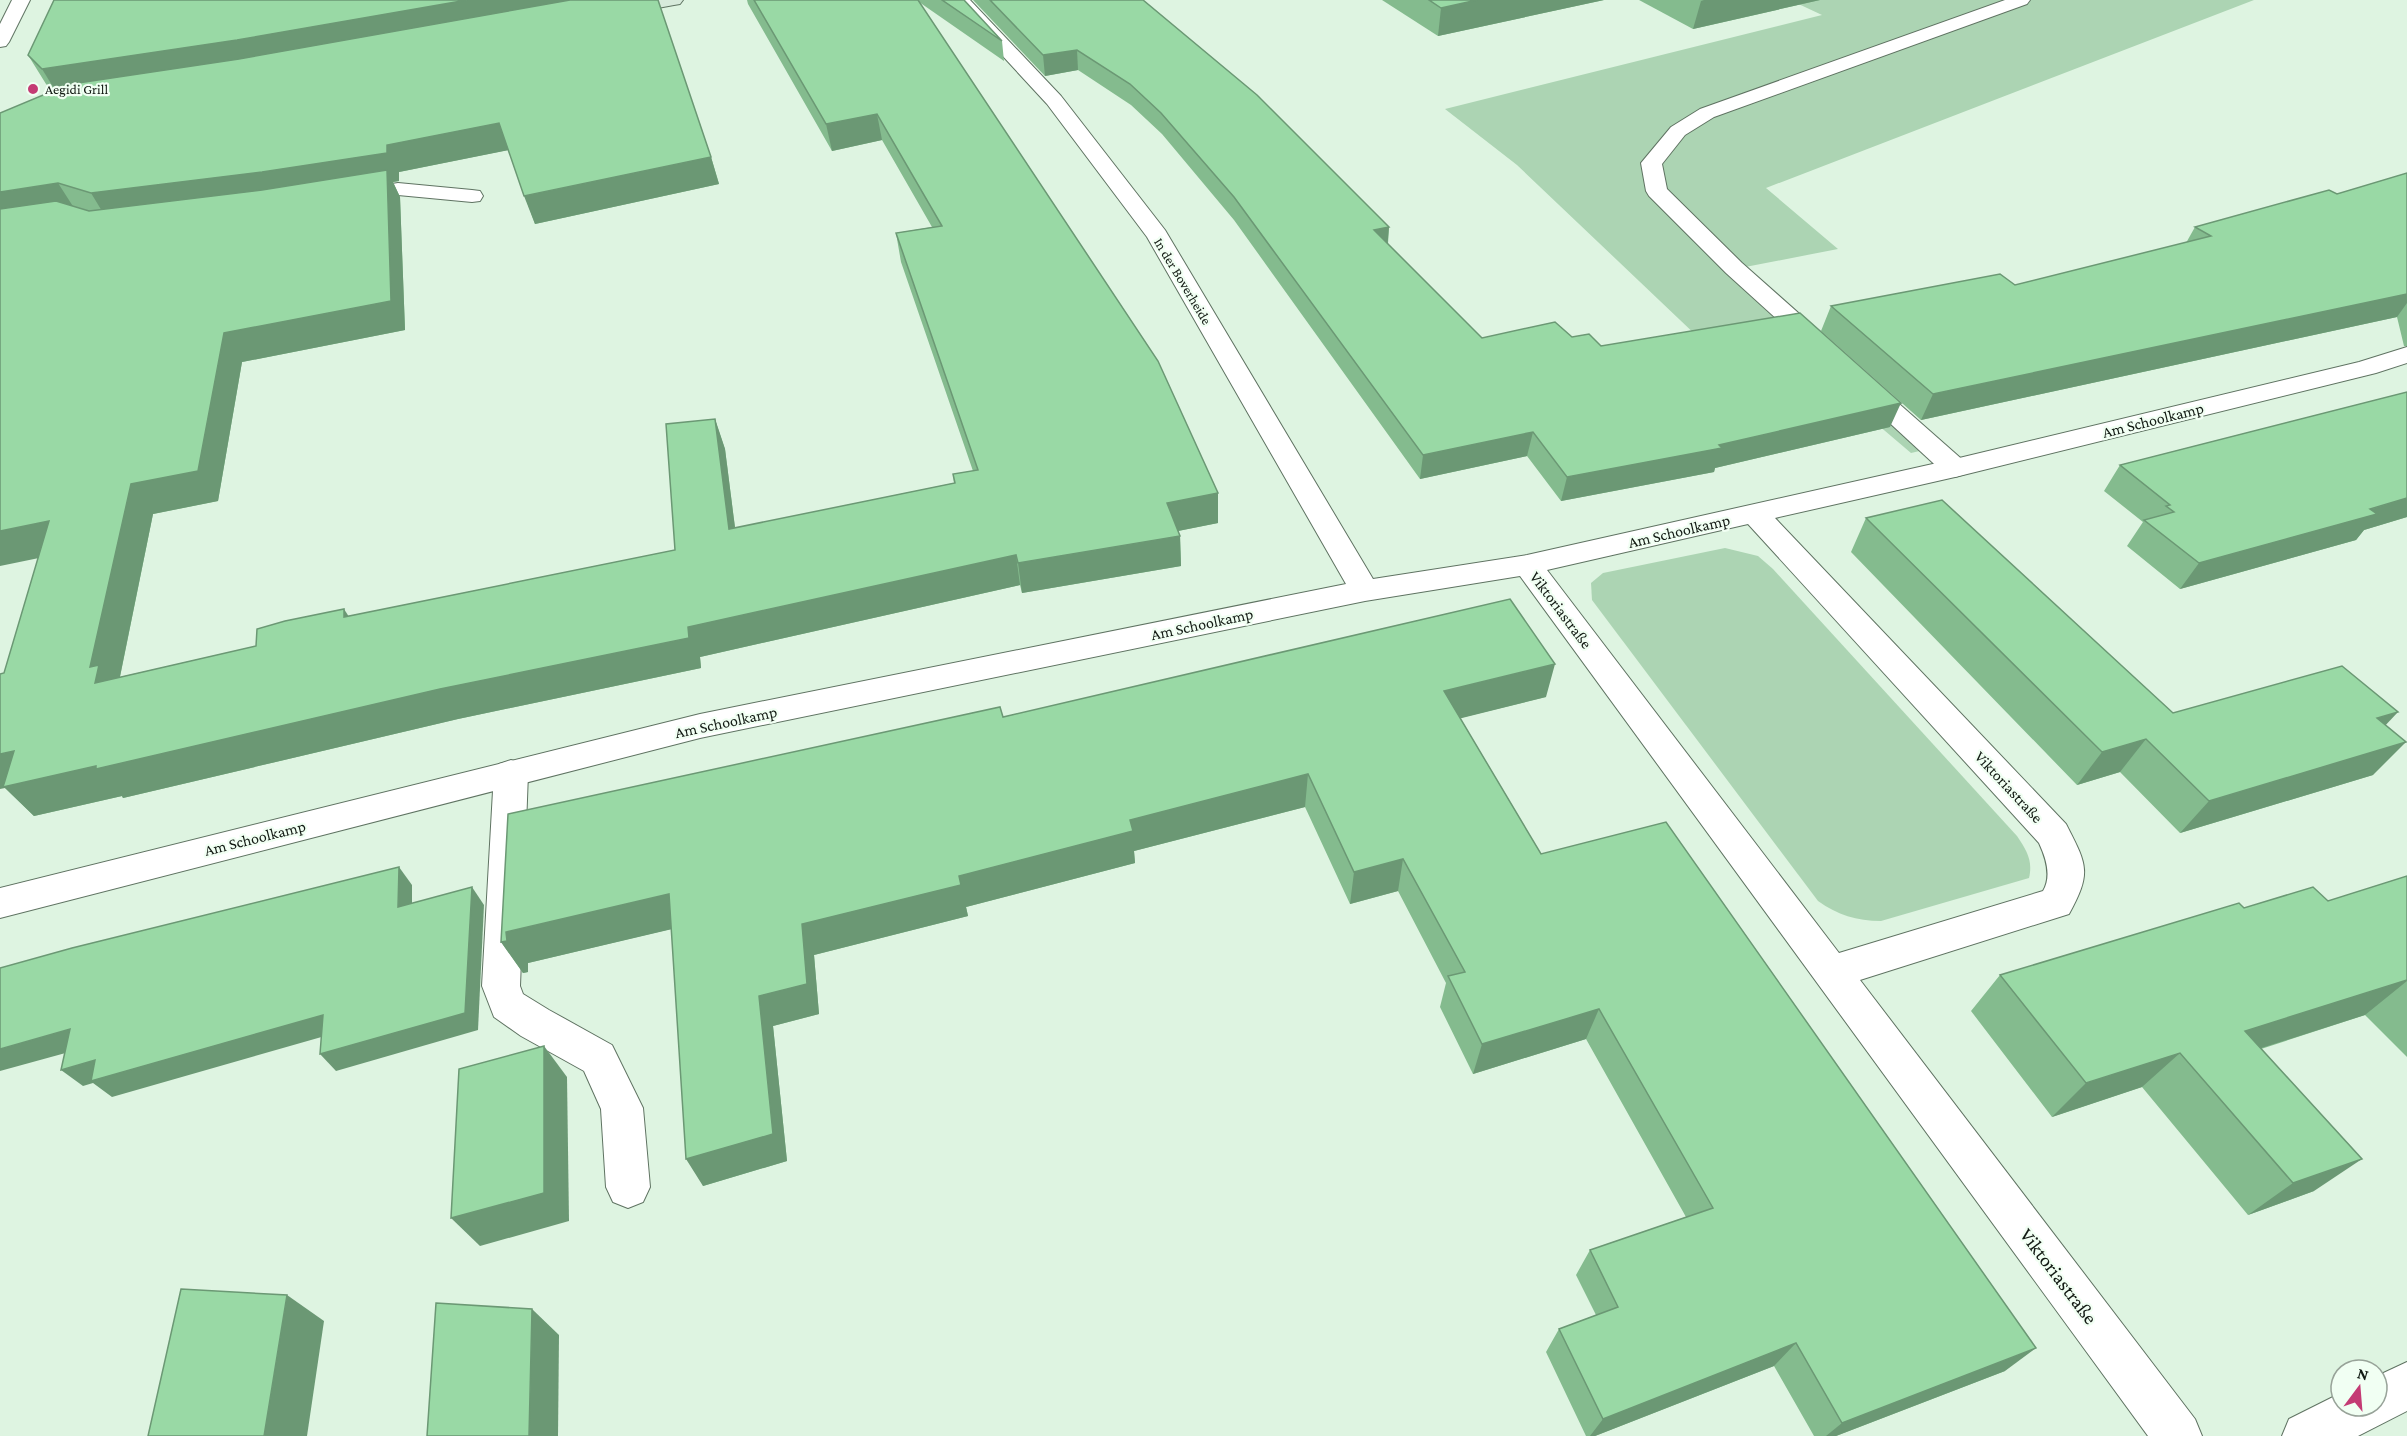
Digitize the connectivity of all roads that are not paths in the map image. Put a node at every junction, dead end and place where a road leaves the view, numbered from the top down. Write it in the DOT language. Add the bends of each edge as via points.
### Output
graph roads {
  1 [pos="21,0"];
  2 [pos="674,0"];
  3 [pos="960,0"];
  4 [pos="2021,0"];
  5 [pos="592,15"];
  6 [pos="0,42"];
  7 [pos="472,196"];
  8 [pos="332,200"];
  9 [pos="2407,355"];
  10 [pos="1955,468"];
  11 [pos="1755,514"];
  12 [pos="1527,565"];
  13 [pos="1365,591"];
  14 [pos="511,773"];
  15 [pos="0,903"];
  16 [pos="1832,972"];
  17 [pos="628,1187"];
  18 [pos="2407,1386"];
  19 [pos="2389,1395"];
  20 [pos="2343,1418"];
  21 [pos="2178,1436"];
  22 [pos="2306,1436"];
  1 -- 6 [label="street"];
  2 -- 5 [label="main road"];
  3 -- 13 [label="street, In der Boverheide" via="1054,100 1156,236"];
  4 -- 10 [label="street" via="1707,113 1678,131 1651,163 1657,191 1734,268"];
  7 -- 8 [label="street" via="398,189"];
  9 -- 10 [label="street, Am Schoolkamp"];
  10 -- 11 [label="street, Am Schoolkamp"];
  11 -- 12 [label="street, Am Schoolkamp"];
  11 -- 16 [label="street, Viktoriastraße" via="2053,834 2065,860 2066,885 2056,903"];
  12 -- 13 [label="street, Am Schoolkamp"];
  12 -- 16 [label="street, Viktoriastraße"];
  13 -- 14 [label="street, Am Schoolkamp" via="700,726"];
  14 -- 15 [label="street, Am Schoolkamp"];
  14 -- 17 [label="street" via="501,986 508,1005 598,1058 622,1108"];
  16 -- 21 [label="street, Viktoriastraße"];
  18 -- 19 [label="street"];
  20 -- 22 [label="street"];
}
